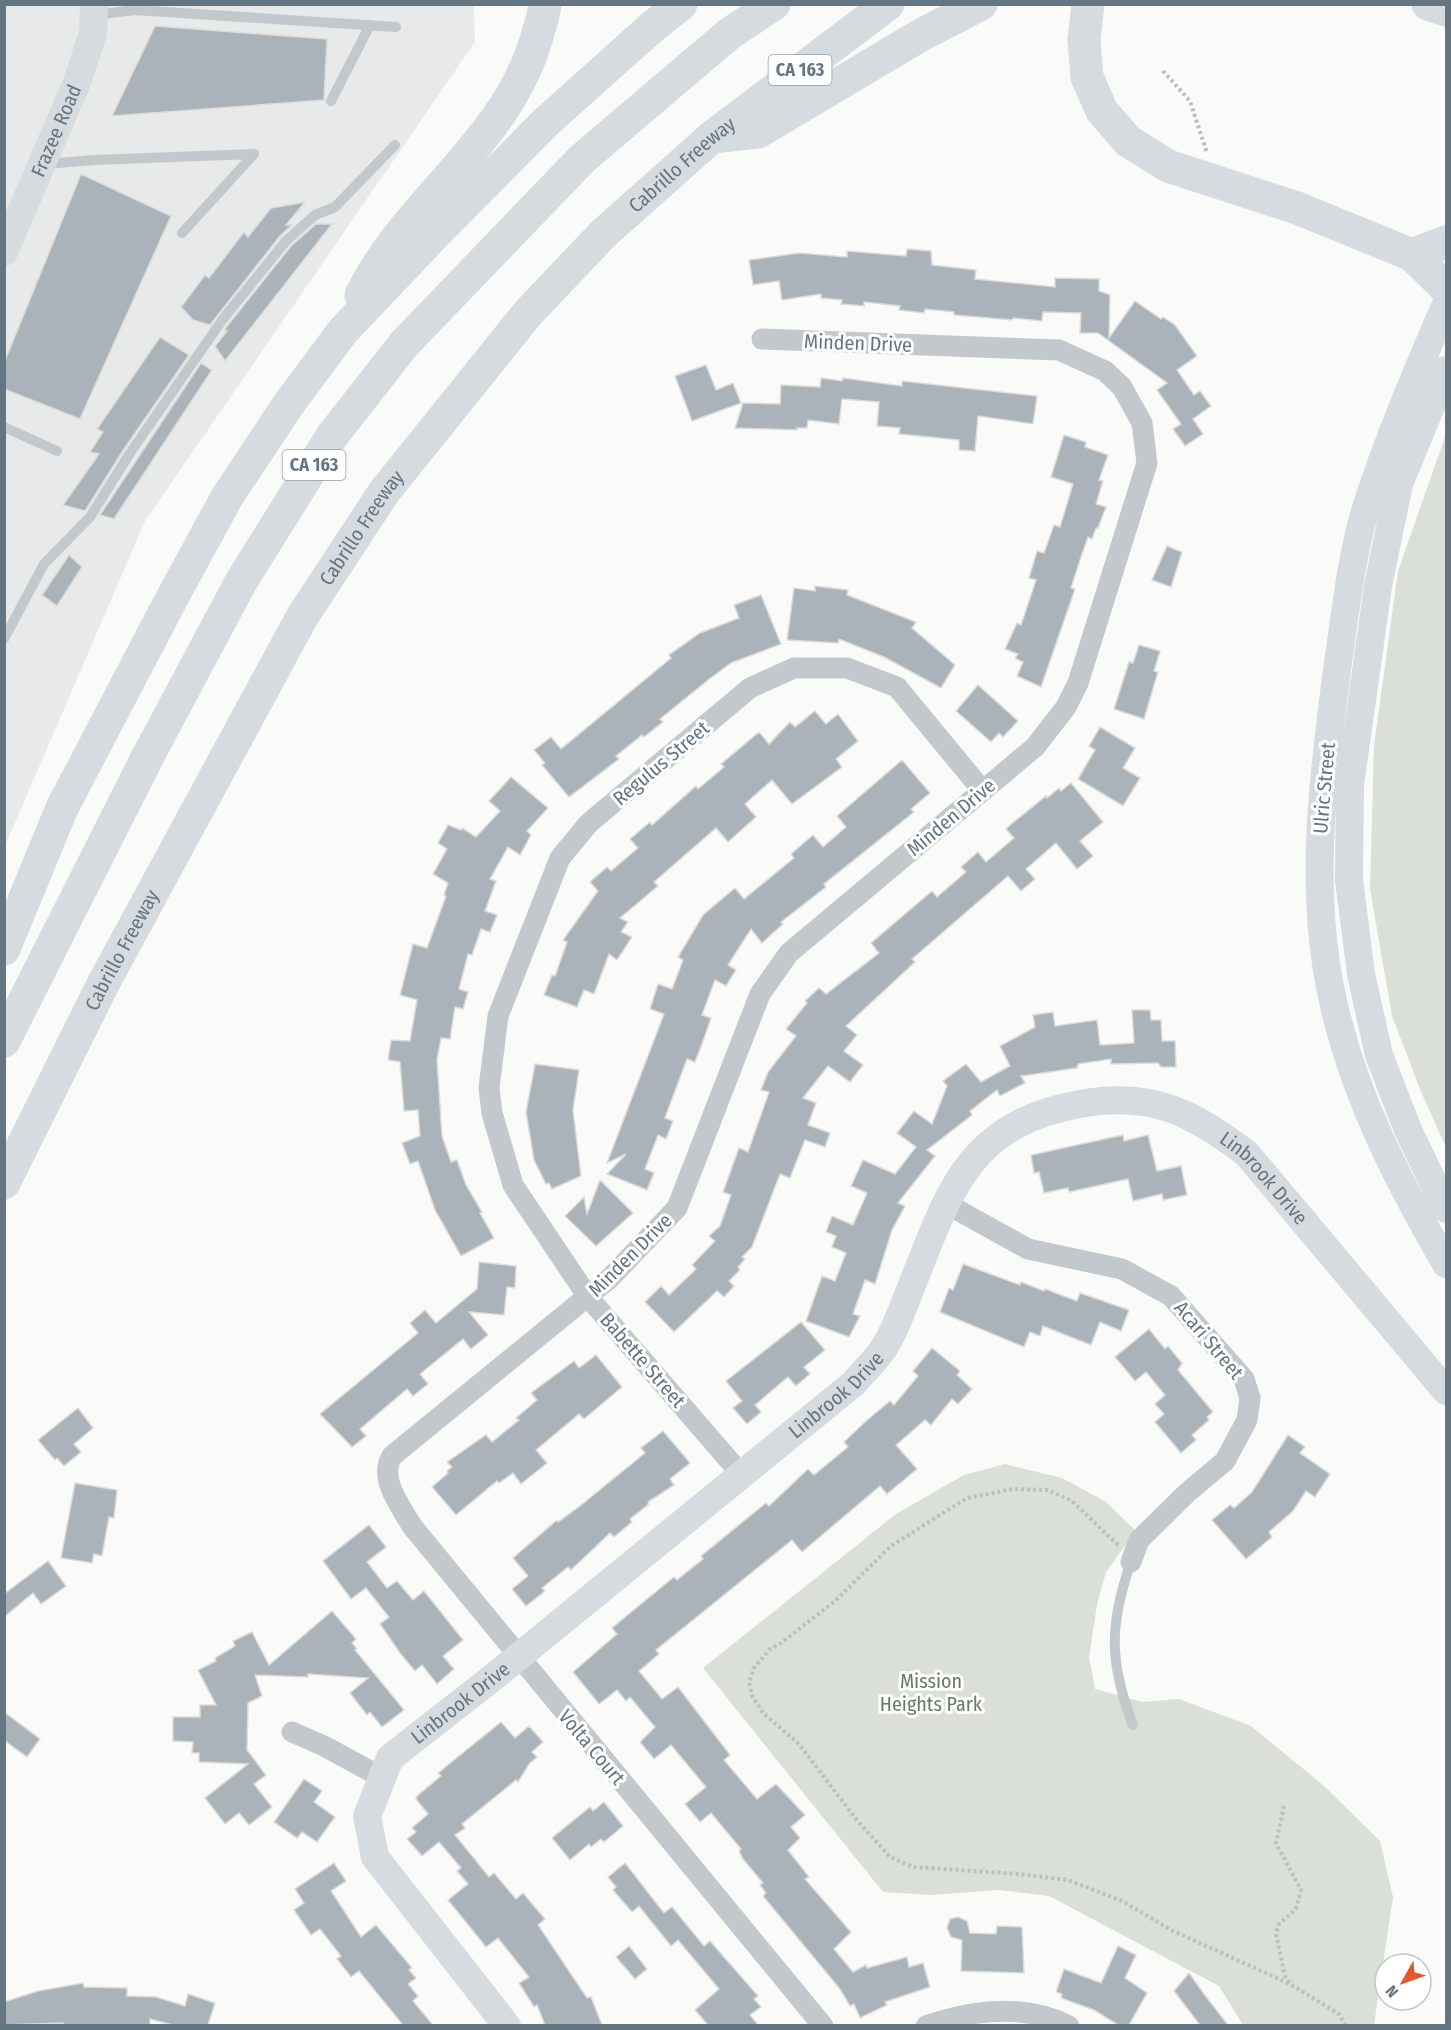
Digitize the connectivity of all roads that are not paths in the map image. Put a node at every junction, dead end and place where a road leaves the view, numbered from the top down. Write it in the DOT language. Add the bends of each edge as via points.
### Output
graph roads {
  1 [pos="545,4"];
  2 [pos="681,4"];
  3 [pos="774,4"];
  4 [pos="888,4"];
  5 [pos="981,4"];
  6 [pos="1088,4"];
  7 [pos="1428,4"];
  8 [pos="94,10"];
  9 [pos="1446,10"];
  10 [pos="370,25"];
  11 [pos="396,27"];
  12 [pos="331,101"];
  13 [pos="712,137"];
  14 [pos="395,145"];
  15 [pos="42,165"];
  16 [pos="10,225"];
  17 [pos="182,233"];
  18 [pos="1446,242"];
  19 [pos="4,252"];
  20 [pos="1412,255"];
  21 [pos="1446,288"];
  22 [pos="1446,304"];
  23 [pos="343,331"];
  24 [pos="762,339"];
  25 [pos="1446,370"];
  26 [pos="4,427"];
  27 [pos="57,451"];
  28 [pos="4,639"];
  29 [pos="982,790"];
  30 [pos="4,949"];
  31 [pos="4,1041"];
  32 [pos="492,1113"];
  33 [pos="4,1183"];
  34 [pos="945,1203"];
  35 [pos="1446,1209"];
  36 [pos="1446,1264"];
  37 [pos="588,1296"];
  38 [pos="1446,1391"];
  39 [pos="392,1456"];
  40 [pos="741,1474"];
  41 [pos="1131,1562"];
  42 [pos="519,1657"];
  43 [pos="1133,1725"];
  44 [pos="292,1732"];
  45 [pos="381,1777"];
  46 [pos="507,2025"];
  47 [pos="823,2025"];
  48 [pos="926,2025"];
  49 [pos="1067,2025"];
  1 -- 23 [label="highway" via="528,66 501,116 376,264"];
  2 -- 23 [label="highway" via="546,122"];
  3 -- 31 [label="highway, CA 163" via="729,34 582,159 404,344 332,436 242,580"];
  4 -- 13 [label="highway, Cabrillo Freeway / CA 163"];
  5 -- 13 [label="highway" via="758,132"];
  6 -- 20 [label="highway" via="1084,39 1087,77 1102,111 1128,141 1168,166 1297,208"];
  7 -- 9 [label="highway"];
  8 -- 10 [label="lane"];
  8 -- 15 [label="street, Frazee Road" via="93,33 77,82"];
  10 -- 11 [label="lane"];
  10 -- 12 [label="lane"];
  13 -- 33 [label="highway, Cabrillo Freeway / CA 163" via="603,234 536,305 384,492 302,617 103,984"];
  14 -- 28 [label="lane" via="335,207 315,214 286,241 223,319 90,517 44,564"];
  15 -- 16 [label="street, Frazee Road"];
  15 -- 17 [label="lane" via="254,154"];
  16 -- 19 [label="street, Frazee Road"];
  18 -- 20 [label="highway"];
  20 -- 21 [label="highway"];
  22 -- 36 [label="street, Ulric Street" via="1366,509 1351,568 1321,788 1319,867 1323,938 1333,1001 1356,1079 1382,1146"];
  23 -- 30 [label="highway" via="288,405 198,549 62,808"];
  24 -- 29 [label="street, Minden Drive" via="1059,350 1105,371 1122,387 1142,423 1148,463 1078,683 1066,707 1035,747"];
  25 -- 35 [label="street, Ulric Street" via="1400,484 1378,586 1350,785 1349,880 1360,974 1379,1054 1407,1130"];
  26 -- 27 [label="lane"];
  29 -- 32 [label="street, Regulus Street" via="897,687 847,668 794,668 750,688 589,823 560,858 498,1016 489,1088"];
  29 -- 37 [label="street, Minden Drive" via="789,953 760,994 677,1208 651,1239"];
  32 -- 37 [label="street, Babette Street" via="513,1185"];
  34 -- 38 [label="street, Linbrook Drive" via="974,1157 1015,1124 1050,1109 1104,1100 1135,1100 1167,1107 1210,1125 1247,1154"];
  34 -- 40 [label="street, Linbrook Drive" via="882,1351 854,1383"];
  34 -- 41 [label="street, Acari Street" via="1028,1249 1122,1269 1171,1296 1244,1378 1250,1398 1247,1420 1225,1461 1139,1540"];
  37 -- 39 [label="street, Minden Drive"];
  37 -- 40 [label="street, Babette Street"];
  39 -- 42 [label="street, Volta Court" via="388,1462 390,1488 412,1526"];
  40 -- 42 [label="street, Linbrook Drive"];
  41 -- 43 [label="lane, Acari Street" via="1123,1584 1113,1654 1117,1680"];
  42 -- 45 [label="street, Linbrook Drive" via="390,1758"];
  42 -- 47 [label="street, Volta Court"];
  44 -- 45 [label="street"];
  45 -- 46 [label="street, Linbrook Drive" via="367,1816 375,1857"];
  48 -- 49 [label="street" via="961,2013 1030,2011"];
}
